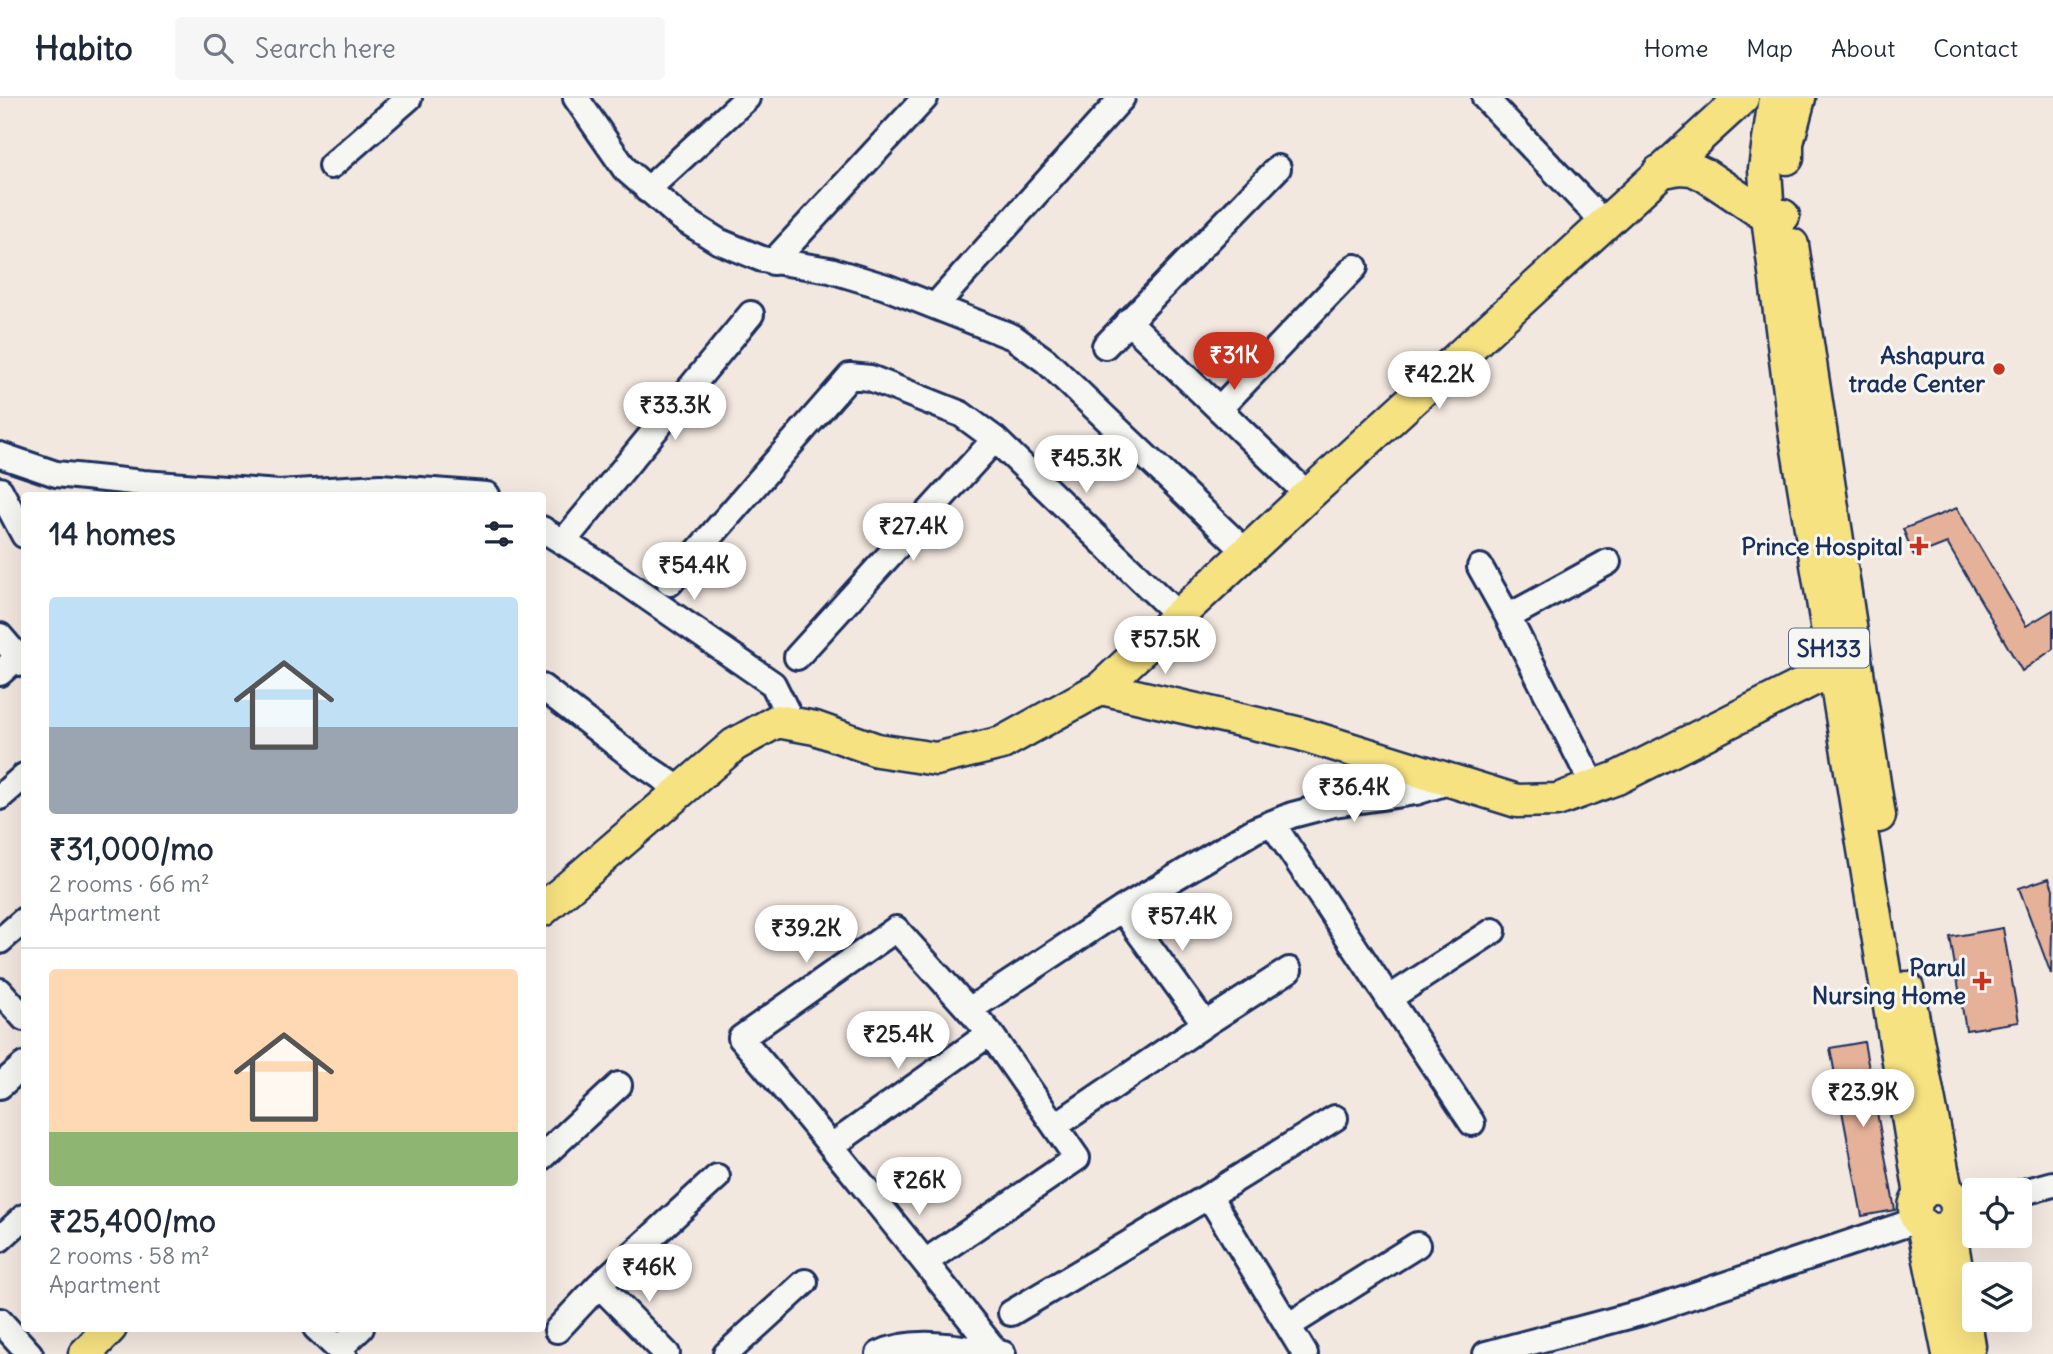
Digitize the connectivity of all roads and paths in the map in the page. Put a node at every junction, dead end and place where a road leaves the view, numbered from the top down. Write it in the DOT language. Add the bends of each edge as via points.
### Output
graph roads {
  1 [pos="409,98"];
  2 [pos="747,98"];
  3 [pos="925,98"];
  4 [pos="1122,98"];
  5 [pos="1485,98"];
  6 [pos="1742,98"];
  7 [pos="1775,98"];
  8 [pos="1799,98"];
  9 [pos="585,102"];
  10 [pos="331,166"];
  11 [pos="1278,167"];
  12 [pos="1659,172"];
  13 [pos="647,190"];
  14 [pos="1778,217"];
  15 [pos="1604,223"];
  16 [pos="773,262"];
  17 [pos="1355,267"];
  18 [pos="935,306"];
  19 [pos="751,314"];
  20 [pos="1128,321"];
  21 [pos="1105,346"];
  22 [pos="1219,409"];
  23 [pos="995,439"];
  24 [pos="0,455"];
  25 [pos="0,490"];
  26 [pos="265,492"];
  27 [pos="296,492"];
  28 [pos="447,492"];
  29 [pos="1308,495"];
  30 [pos="21,529"];
  31 [pos="553,536"];
  32 [pos="1246,552"];
  33 [pos="1608,562"];
  34 [pos="1480,567"];
  35 [pos="670,583"];
  36 [pos="1178,615"];
  37 [pos="1508,617"];
  38 [pos="0,636"];
  39 [pos="797,657"];
  40 [pos="14,664"];
  41 [pos="1844,668"];
  42 [pos="1101,688"];
  43 [pos="546,690"];
  44 [pos="793,724"];
  45 [pos="21,779"];
  46 [pos="1451,781"];
  47 [pos="1594,787"];
  48 [pos="681,790"];
  49 [pos="0,797"];
  50 [pos="1272,823"];
  51 [pos="546,907"];
  52 [pos="1122,909"];
  53 [pos="21,923"];
  54 [pos="1493,932"];
  55 [pos="0,941"];
  56 [pos="1289,970"];
  57 [pos="0,991"];
  58 [pos="1388,999"];
  59 [pos="969,1010"];
  60 [pos="21,1015"];
  61 [pos="1205,1024"];
  62 [pos="990,1033"];
  63 [pos="21,1068"];
  64 [pos="618,1085"];
  65 [pos="0,1086"];
  66 [pos="1335,1118"];
  67 [pos="1472,1123"];
  68 [pos="1055,1126"];
  69 [pos="833,1145"];
  70 [pos="546,1153"];
  71 [pos="717,1177"];
  72 [pos="2053,1184"];
  73 [pos="2032,1190"];
  74 [pos="1209,1196"];
  75 [pos="1941,1210"];
  76 [pos="21,1220"];
  77 [pos="0,1239"];
  78 [pos="1417,1245"];
  79 [pos="925,1262"];
  80 [pos="805,1282"];
  81 [pos="599,1285"];
  82 [pos="1011,1313"];
  83 [pos="0,1321"];
  84 [pos="1288,1326"];
  85 [pos="557,1329"];
  86 [pos="106,1332"];
  87 [pos="320,1332"];
  88 [pos="358,1332"];
  89 [pos="341,1352"];
  90 [pos="997,1353"];
  91 [pos="30,1354"];
  92 [pos="85,1354"];
  93 [pos="667,1354"];
  94 [pos="726,1354"];
  95 [pos="879,1354"];
  96 [pos="1003,1354"];
  97 [pos="1305,1354"];
  98 [pos="1486,1354"];
  99 [pos="1949,1354"];
  100 [pos="1971,1354"];
  1 -- 10 [label="street"];
  2 -- 13 [label="street"];
  3 -- 16 [label="street"];
  4 -- 18 [label="street"];
  5 -- 15 [label="street"];
  6 -- 12 [label="main road"];
  7 -- 14 [label="main road, SH133" via="1765,169"];
  8 -- 14 [label="main road" via="1787,143"];
  9 -- 13 [label="street" via="625,169"];
  11 -- 20 [label="street"];
  12 -- 14 [label="main road" via="1692,169"];
  12 -- 15 [label="main road"];
  13 -- 16 [label="street" via="718,241"];
  14 -- 41 [label="main road, SH133" via="1795,431"];
  15 -- 29 [label="main road"];
  16 -- 18 [label="street" via="842,272"];
  17 -- 22 [label="street"];
  18 -- 32 [label="street" via="1013,337 1046,360"];
  19 -- 31 [label="street"];
  20 -- 21 [label="street"];
  20 -- 22 [label="street"];
  22 -- 29 [label="street"];
  23 -- 35 [label="street" via="961,414 887,384 850,376"];
  23 -- 36 [label="street"];
  23 -- 39 [label="street"];
  24 -- 26 [label="street" via="56,474"];
  25 -- 30 [label="street"];
  27 -- 28 [label="street" via="380,487"];
  29 -- 32 [label="main road"];
  31 -- 44 [label="street" via="773,684"];
  32 -- 36 [label="main road"];
  33 -- 37 [label="street"];
  34 -- 37 [label="street"];
  36 -- 42 [label="main road"];
  37 -- 47 [label="street"];
  38 -- 40 [label="street"];
  41 -- 47 [label="main road"];
  41 -- 75 [label="main road, SH133"];
  42 -- 44 [label="main road" via="1002,743 936,759 877,750"];
  42 -- 46 [label="main road" via="1301,734"];
  43 -- 48 [label="street"];
  44 -- 48 [label="main road" via="777,721 734,745"];
  45 -- 49 [label="street"];
  46 -- 47 [label="main road" via="1517,801 1557,800"];
  46 -- 50 [label="street" via="1416,792 1334,804"];
  48 -- 51 [label="main road"];
  50 -- 52 [label="street"];
  50 -- 58 [label="street"];
  52 -- 59 [label="street"];
  52 -- 61 [label="street"];
  53 -- 55 [label="street"];
  54 -- 58 [label="street"];
  56 -- 61 [label="street"];
  57 -- 60 [label="street"];
  58 -- 67 [label="street"];
  59 -- 62 [label="street"];
  59 -- 69 [label="street" via="896,929 741,1038"];
  61 -- 68 [label="street"];
  62 -- 68 [label="street"];
  62 -- 69 [label="street"];
  63 -- 65 [label="street"];
  64 -- 70 [label="street"];
  66 -- 74 [label="street"];
  68 -- 79 [label="street" via="1077,1158"];
  69 -- 79 [label="street"];
  71 -- 81 [label="street"];
  72 -- 73 [label="street"];
  74 -- 82 [label="street"];
  74 -- 84 [label="street"];
  75 -- 98 [label="street" via="1644,1312"];
  75 -- 99 [label="main road, SH133"];
  75 -- 100 [label="main road"];
  76 -- 77 [label="street"];
  78 -- 84 [label="street"];
  79 -- 90 [label="street"];
  80 -- 94 [label="street"];
  81 -- 85 [label="street"];
  81 -- 93 [label="street"];
  83 -- 91 [label="street"];
  84 -- 97 [label="street"];
  86 -- 92 [label="main road"];
  87 -- 89 [label="street"];
  88 -- 89 [label="street"];
  90 -- 95 [label="street" via="926,1344"];
  90 -- 96 [label="street"];
}
